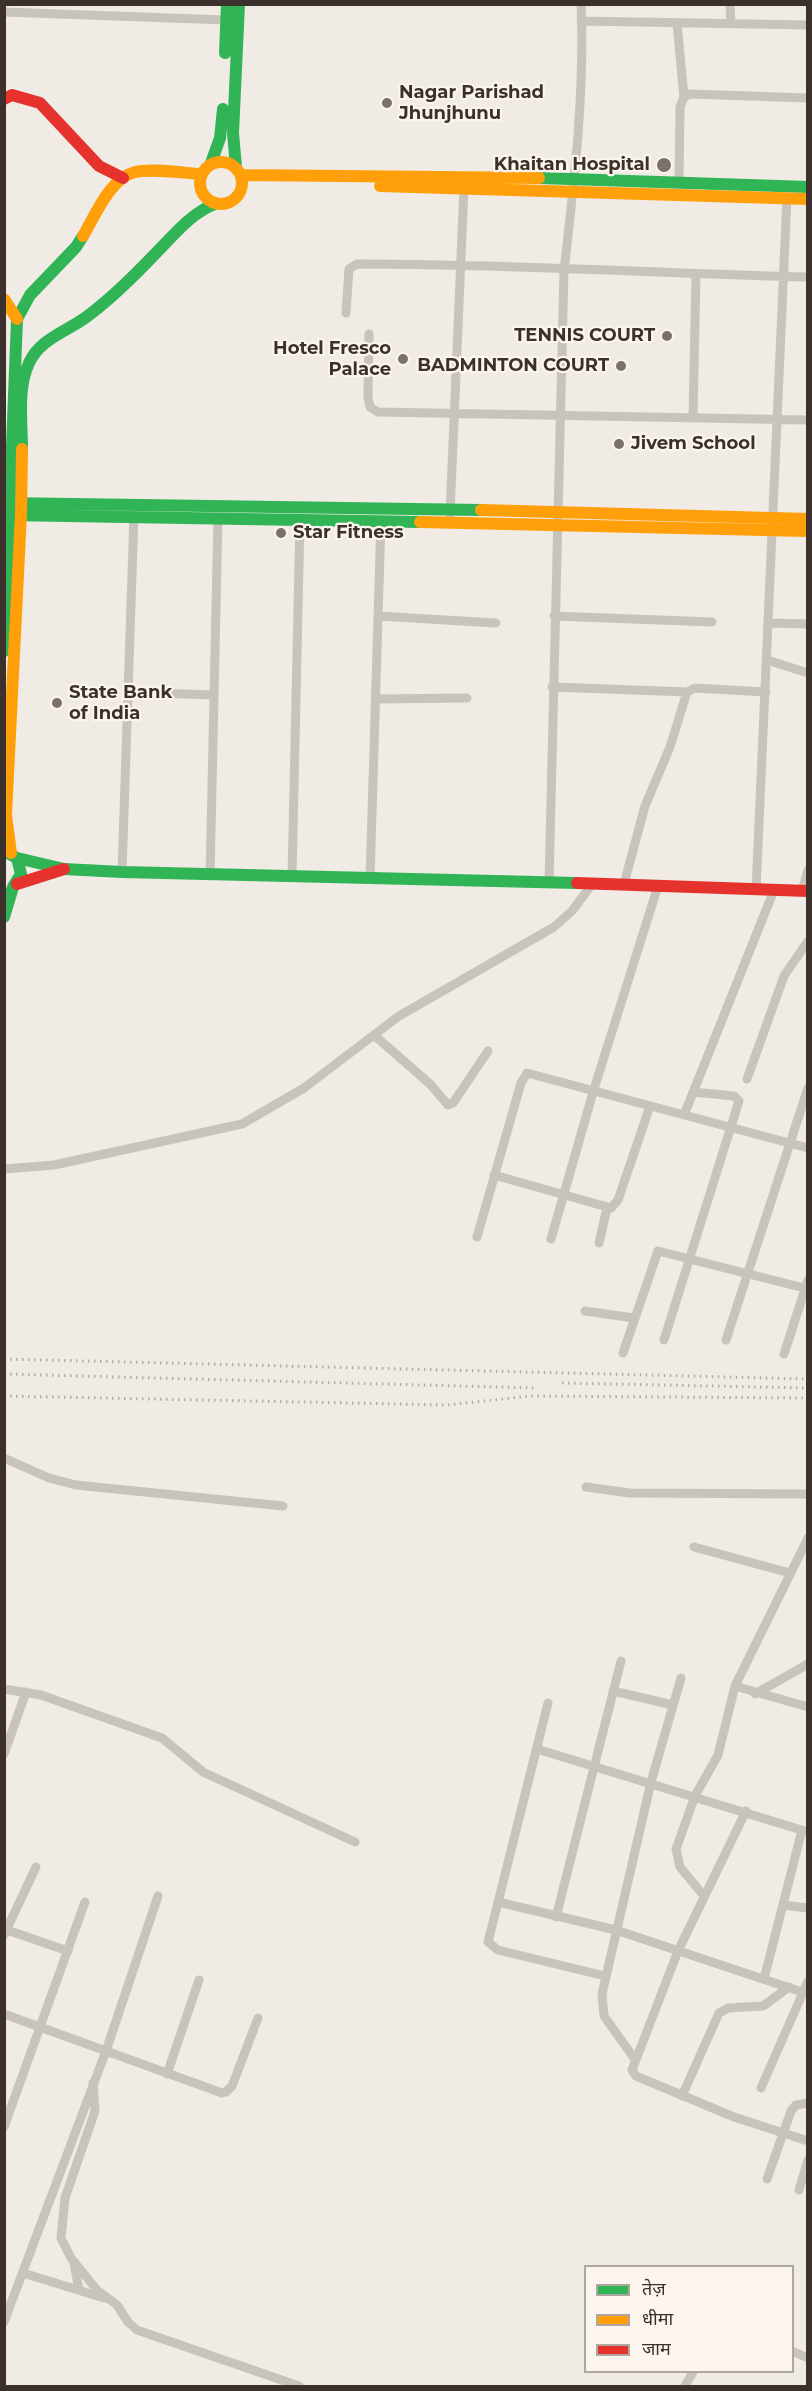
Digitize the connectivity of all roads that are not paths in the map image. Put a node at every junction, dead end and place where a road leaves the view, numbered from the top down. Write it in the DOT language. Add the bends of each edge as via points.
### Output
graph roads {
  1 [pos="227,4"];
  2 [pos="239,4"];
  3 [pos="581,4"];
  4 [pos="730,4"];
  5 [pos="4,12"];
  6 [pos="226,20"];
  7 [pos="581,21"];
  8 [pos="677,23"];
  9 [pos="731,24"];
  10 [pos="807,26"];
  11 [pos="684,97"];
  12 [pos="807,98"];
  13 [pos="4,99"];
  14 [pos="211,163"];
  15 [pos="201,174"];
  16 [pos="240,176"];
  17 [pos="123,178"];
  18 [pos="464,182"];
  19 [pos="679,183"];
  20 [pos="573,186"];
  21 [pos="807,187"];
  22 [pos="787,193"];
  23 [pos="807,199"];
  24 [pos="215,204"];
  25 [pos="459,264"];
  26 [pos="564,271"];
  27 [pos="696,274"];
  28 [pos="783,277"];
  29 [pos="807,277"];
  30 [pos="4,299"];
  31 [pos="346,313"];
  32 [pos="17,319"];
  33 [pos="369,334"];
  34 [pos="455,412"];
  35 [pos="561,414"];
  36 [pos="693,418"];
  37 [pos="777,420"];
  38 [pos="807,420"];
  39 [pos="12,507"];
  40 [pos="558,511"];
  41 [pos="134,515"];
  42 [pos="450,516"];
  43 [pos="218,518"];
  44 [pos="807,519"];
  45 [pos="300,520"];
  46 [pos="381,521"];
  47 [pos="773,524"];
  48 [pos="557,525"];
  49 [pos="807,531"];
  50 [pos="378,616"];
  51 [pos="554,616"];
  52 [pos="712,622"];
  53 [pos="496,623"];
  54 [pos="769,623"];
  55 [pos="807,624"];
  56 [pos="4,651"];
  57 [pos="767,660"];
  58 [pos="807,673"];
  59 [pos="552,687"];
  60 [pos="127,692"];
  61 [pos="766,692"];
  62 [pos="687,693"];
  63 [pos="213,695"];
  64 [pos="467,698"];
  65 [pos="376,699"];
  66 [pos="11,854"];
  67 [pos="63,868"];
  68 [pos="807,870"];
  69 [pos="122,872"];
  70 [pos="210,876"];
  71 [pos="292,877"];
  72 [pos="370,878"];
  73 [pos="549,883"];
  74 [pos="593,883"];
  75 [pos="624,885"];
  76 [pos="658,886"];
  77 [pos="11,887"];
  78 [pos="756,890"];
  79 [pos="774,890"];
  80 [pos="805,891"];
  81 [pos="4,917"];
  82 [pos="807,941"];
  83 [pos="374,1035"];
  84 [pos="488,1050"];
  85 [pos="747,1078"];
  86 [pos="807,1088"];
  87 [pos="594,1089"];
  88 [pos="693,1092"];
  89 [pos="650,1106"];
  90 [pos="684,1115"];
  91 [pos="731,1128"];
  92 [pos="789,1143"];
  93 [pos="807,1148"];
  94 [pos="4,1169"];
  95 [pos="494,1174"];
  96 [pos="563,1196"];
  97 [pos="607,1208"];
  98 [pos="477,1237"];
  99 [pos="551,1239"];
  100 [pos="599,1243"];
  101 [pos="688,1260"];
  102 [pos="747,1275"];
  103 [pos="807,1286"];
  104 [pos="585,1311"];
  105 [pos="634,1318"];
  106 [pos="664,1340"];
  107 [pos="726,1340"];
  108 [pos="623,1353"];
  109 [pos="784,1353"];
  110 [pos="4,1458"];
  111 [pos="586,1487"];
  112 [pos="807,1494"];
  113 [pos="283,1506"];
  114 [pos="807,1538"];
  115 [pos="694,1547"];
  116 [pos="790,1573"];
  117 [pos="621,1661"];
  118 [pos="807,1664"];
  119 [pos="681,1678"];
  120 [pos="735,1686"];
  121 [pos="4,1689"];
  122 [pos="613,1690"];
  123 [pos="26,1692"];
  124 [pos="755,1694"];
  125 [pos="548,1703"];
  126 [pos="673,1705"];
  127 [pos="807,1707"];
  128 [pos="537,1749"];
  129 [pos="4,1754"];
  130 [pos="594,1765"];
  131 [pos="651,1782"];
  132 [pos="695,1796"];
  133 [pos="746,1811"];
  134 [pos="805,1831"];
  135 [pos="355,1842"];
  136 [pos="36,1867"];
  137 [pos="158,1896"];
  138 [pos="704,1896"];
  139 [pos="85,1902"];
  140 [pos="498,1902"];
  141 [pos="783,1905"];
  142 [pos="807,1908"];
  143 [pos="556,1917"];
  144 [pos="616,1930"];
  145 [pos="5,1931"];
  146 [pos="68,1951"];
  147 [pos="678,1951"];
  148 [pos="606,1977"];
  149 [pos="764,1979"];
  150 [pos="199,1980"];
  151 [pos="807,1981"];
  152 [pos="789,1987"];
  153 [pos="805,1993"];
  154 [pos="4,2014"];
  155 [pos="258,2018"];
  156 [pos="40,2027"];
  157 [pos="106,2051"];
  158 [pos="634,2058"];
  159 [pos="167,2074"];
  160 [pos="93,2083"];
  161 [pos="761,2088"];
  162 [pos="682,2096"];
  163 [pos="807,2103"];
  164 [pos="4,2127"];
  165 [pos="782,2132"];
  166 [pos="87,2136"];
  167 [pos="807,2141"];
  168 [pos="68,2152"];
  169 [pos="807,2160"];
  170 [pos="767,2179"];
  171 [pos="799,2190"];
  172 [pos="43,2218"];
  173 [pos="61,2222"];
  174 [pos="73,2261"];
  175 [pos="23,2273"];
  176 [pos="79,2290"];
  177 [pos="110,2300"];
  178 [pos="4,2322"];
  179 [pos="299,2386"];
  1 -- 6 [label="main road"];
  2 -- 16 [label="main road" via="232,133"];
  3 -- 7 [label="street"];
  4 -- 9 [label="street"];
  5 -- 6 [label="street"];
  6 -- 14 [label="main road" via="222,126"];
  7 -- 8 [label="street"];
  7 -- 20 [label="street"];
  8 -- 9 [label="street"];
  8 -- 11 [label="street"];
  9 -- 10 [label="street"];
  11 -- 12 [label="street" via="690,94"];
  11 -- 19 [label="street" via="680,107"];
  13 -- 17 [label="main road" via="12,95 40,103 99,168"];
  14 -- 15 [label="main road"];
  14 -- 16 [label="main road" via="223,161"];
  15 -- 17 [label="main road" via="136,172"];
  15 -- 24 [label="main road" via="202,193"];
  16 -- 18 [label="main road"];
  16 -- 24 [label="main road" via="235,199"];
  17 -- 32 [label="main road" via="76,248 30,295"];
  18 -- 20 [label="main road"];
  18 -- 25 [label="street"];
  19 -- 20 [label="main road"];
  19 -- 22 [label="main road"];
  20 -- 22 [label="main road"];
  20 -- 26 [label="street"];
  21 -- 22 [label="main road"];
  22 -- 23 [label="main road"];
  22 -- 28 [label="street"];
  24 -- 39 [label="main road" via="194,217 87,317 46,341 29,362 22,387"];
  25 -- 26 [label="street"];
  25 -- 31 [label="street" via="352,265"];
  25 -- 34 [label="street"];
  26 -- 27 [label="street"];
  26 -- 35 [label="street"];
  27 -- 28 [label="street"];
  27 -- 36 [label="street"];
  28 -- 29 [label="street"];
  28 -- 37 [label="street"];
  30 -- 32 [label="main road"];
  32 -- 39 [label="main road"];
  33 -- 34 [label="street" via="368,398 372,409 383,413"];
  34 -- 35 [label="street"];
  34 -- 42 [label="street"];
  35 -- 36 [label="street"];
  35 -- 40 [label="street"];
  36 -- 37 [label="street"];
  37 -- 38 [label="street"];
  37 -- 47 [label="street"];
  39 -- 41 [label="main road"];
  39 -- 42 [label="main road"];
  39 -- 56 [label="main road"];
  39 -- 66 [label="main road" via="6,814"];
  40 -- 42 [label="main road"];
  40 -- 47 [label="main road"];
  40 -- 48 [label="street"];
  41 -- 43 [label="main road"];
  41 -- 60 [label="street"];
  42 -- 46 [label="main road"];
  42 -- 48 [label="main road"];
  43 -- 45 [label="main road"];
  43 -- 63 [label="street"];
  44 -- 47 [label="main road"];
  45 -- 46 [label="main road"];
  45 -- 71 [label="street"];
  46 -- 50 [label="street"];
  47 -- 48 [label="main road"];
  47 -- 49 [label="main road"];
  47 -- 54 [label="street"];
  48 -- 51 [label="street"];
  50 -- 53 [label="street"];
  50 -- 65 [label="street"];
  51 -- 52 [label="street"];
  51 -- 59 [label="street"];
  54 -- 55 [label="street"];
  54 -- 57 [label="street"];
  57 -- 58 [label="street"];
  57 -- 61 [label="street"];
  59 -- 62 [label="street"];
  59 -- 73 [label="street"];
  60 -- 63 [label="street"];
  60 -- 69 [label="street"];
  61 -- 62 [label="street" via="695,688"];
  61 -- 78 [label="street"];
  62 -- 75 [label="street" via="642,814"];
  63 -- 70 [label="street"];
  64 -- 65 [label="street"];
  65 -- 72 [label="street"];
  66 -- 67 [label="main road"];
  66 -- 77 [label="main road" via="21,874"];
  67 -- 69 [label="main road"];
  67 -- 77 [label="main road"];
  68 -- 80 [label="street"];
  69 -- 70 [label="main road"];
  70 -- 71 [label="main road"];
  71 -- 72 [label="main road"];
  72 -- 73 [label="main road"];
  73 -- 74 [label="main road"];
  74 -- 75 [label="main road"];
  74 -- 83 [label="street" via="554,927 433,995"];
  75 -- 76 [label="main road"];
  76 -- 78 [label="main road"];
  76 -- 87 [label="street"];
  77 -- 81 [label="main road"];
  78 -- 79 [label="main road"];
  79 -- 80 [label="main road"];
  79 -- 88 [label="street"];
  82 -- 85 [label="street" via="784,975"];
  83 -- 84 [label="street" via="448,1105"];
  83 -- 94 [label="street" via="304,1088 242,1124 54,1165"];
  86 -- 92 [label="street"];
  87 -- 89 [label="street"];
  87 -- 95 [label="street" via="525,1075"];
  87 -- 96 [label="street"];
  88 -- 90 [label="street"];
  88 -- 91 [label="street" via="738,1098"];
  89 -- 90 [label="street"];
  89 -- 97 [label="street" via="618,1200 614,1207"];
  90 -- 91 [label="street"];
  91 -- 92 [label="street"];
  91 -- 101 [label="street"];
  92 -- 93 [label="street"];
  92 -- 102 [label="street"];
  95 -- 96 [label="street"];
  95 -- 98 [label="street"];
  96 -- 97 [label="street"];
  96 -- 99 [label="street"];
  97 -- 100 [label="street"];
  101 -- 102 [label="street"];
  101 -- 105 [label="street" via="656,1252"];
  101 -- 106 [label="street"];
  102 -- 103 [label="street"];
  102 -- 107 [label="street"];
  103 -- 109 [label="street"];
  104 -- 105 [label="street"];
  105 -- 108 [label="street"];
  110 -- 113 [label="street" via="49,1479 76,1485"];
  111 -- 112 [label="street" via="630,1493"];
  114 -- 116 [label="street"];
  115 -- 116 [label="street"];
  116 -- 120 [label="street"];
  117 -- 122 [label="street"];
  118 -- 124 [label="street"];
  119 -- 126 [label="street"];
  120 -- 124 [label="street"];
  120 -- 132 [label="street" via="718,1755"];
  121 -- 123 [label="street"];
  122 -- 126 [label="street"];
  122 -- 130 [label="street"];
  123 -- 129 [label="street"];
  123 -- 135 [label="street" via="162,1738 203,1772"];
  124 -- 127 [label="street"];
  125 -- 128 [label="street"];
  126 -- 131 [label="street"];
  128 -- 130 [label="street"];
  128 -- 140 [label="street"];
  130 -- 131 [label="street"];
  130 -- 143 [label="street"];
  131 -- 132 [label="street"];
  131 -- 144 [label="street"];
  132 -- 133 [label="street"];
  132 -- 138 [label="street" via="675,1854 680,1867"];
  133 -- 134 [label="street"];
  133 -- 138 [label="street"];
  134 -- 141 [label="street"];
  136 -- 145 [label="street"];
  137 -- 157 [label="street"];
  138 -- 147 [label="street"];
  139 -- 146 [label="street"];
  140 -- 143 [label="street"];
  140 -- 148 [label="street" via="488,1938 493,1948"];
  141 -- 142 [label="street"];
  141 -- 149 [label="street"];
  143 -- 144 [label="street"];
  144 -- 147 [label="street"];
  144 -- 148 [label="street"];
  145 -- 146 [label="street"];
  146 -- 156 [label="street"];
  147 -- 149 [label="street"];
  147 -- 158 [label="street"];
  148 -- 158 [label="street" via="602,1994 604,2016"];
  149 -- 152 [label="street"];
  150 -- 159 [label="street"];
  151 -- 153 [label="street"];
  152 -- 153 [label="street"];
  152 -- 162 [label="street" via="763,2006 728,2008 719,2013"];
  153 -- 161 [label="street"];
  154 -- 156 [label="street"];
  155 -- 159 [label="street" via="226,2092"];
  156 -- 157 [label="street"];
  156 -- 164 [label="street"];
  157 -- 159 [label="street"];
  157 -- 160 [label="street"];
  158 -- 162 [label="street" via="632,2070 636,2076"];
  160 -- 166 [label="street" via="96,2102"];
  160 -- 168 [label="street"];
  162 -- 165 [label="street"];
  163 -- 165 [label="street" via="793,2108"];
  165 -- 167 [label="street"];
  165 -- 170 [label="street"];
  166 -- 168 [label="street"];
  166 -- 173 [label="street" via="65,2198"];
  168 -- 172 [label="street"];
  169 -- 171 [label="street"];
  172 -- 173 [label="street"];
  172 -- 175 [label="street"];
  173 -- 174 [label="street" via="61,2238"];
  174 -- 176 [label="street"];
  174 -- 177 [label="street"];
  175 -- 176 [label="street"];
  175 -- 178 [label="street"];
  176 -- 177 [label="street"];
  177 -- 179 [label="street" via="137,2330"];
}
